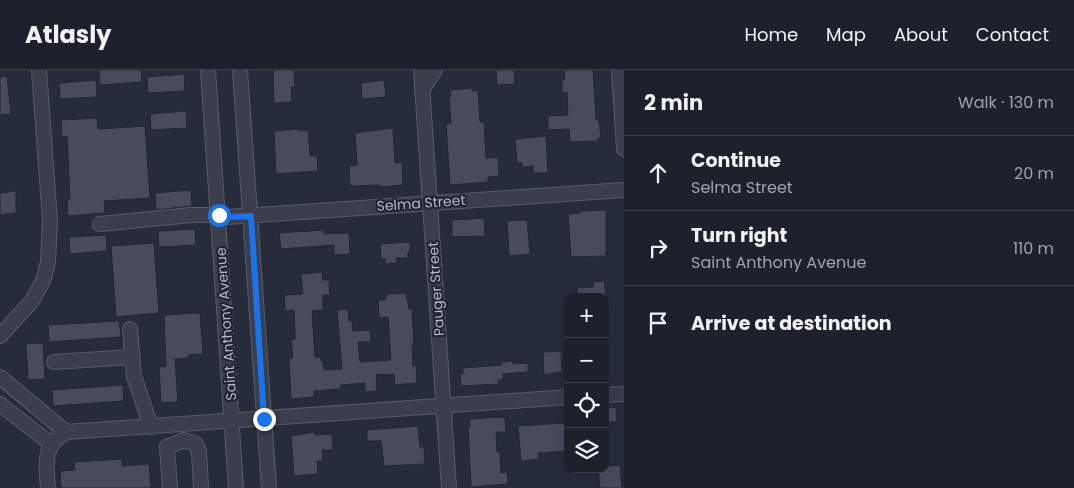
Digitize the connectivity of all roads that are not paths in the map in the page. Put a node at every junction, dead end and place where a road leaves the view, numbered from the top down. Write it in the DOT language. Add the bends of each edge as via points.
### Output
graph roads {
  1 [pos="39,70"];
  2 [pos="208,70"];
  3 [pos="240,70"];
  4 [pos="420,70"];
  5 [pos="435,70"];
  6 [pos="619,70"];
  7 [pos="422,90"];
  8 [pos="624,149"];
  9 [pos="624,190"];
  10 [pos="430,202"];
  11 [pos="219,215"];
  12 [pos="251,216"];
  13 [pos="100,224"];
  14 [pos="130,329"];
  15 [pos="0,336"];
  16 [pos="132,357"];
  17 [pos="54,362"];
  18 [pos="0,377"];
  19 [pos="624,394"];
  20 [pos="609,395"];
  21 [pos="564,397"];
  22 [pos="0,404"];
  23 [pos="444,406"];
  24 [pos="264,419"];
  25 [pos="232,421"];
  26 [pos="151,427"];
  27 [pos="66,432"];
  28 [pos="51,444"];
  29 [pos="48,488"];
  30 [pos="170,488"];
  31 [pos="201,488"];
  32 [pos="236,488"];
  33 [pos="269,488"];
  34 [pos="449,488"];
  1 -- 15 [label="street" via="50,221 48,262 43,282 32,301"];
  2 -- 11 [label="street, Saint Anthony Avenue"];
  3 -- 12 [label="street"];
  4 -- 7 [label="street, Pauger Street"];
  5 -- 7 [label="street"];
  6 -- 8 [label="street"];
  7 -- 10 [label="street, Pauger Street"];
  9 -- 10 [label="street, Selma Street"];
  10 -- 12 [label="street, Selma Street"];
  10 -- 23 [label="street, Pauger Street"];
  11 -- 12 [label="street, Selma Street"];
  11 -- 13 [label="street, Selma Street"];
  11 -- 25 [label="street, Saint Anthony Avenue"];
  12 -- 24 [label="street"];
  14 -- 16 [label="street"];
  16 -- 17 [label="street"];
  16 -- 26 [label="street" via="134,376"];
  18 -- 27 [label="street"];
  19 -- 20 [label="street"];
  21 -- 23 [label="street"];
  22 -- 28 [label="street"];
  23 -- 24 [label="street"];
  23 -- 34 [label="street, Pauger Street"];
  24 -- 25 [label="street"];
  24 -- 33 [label="street"];
  25 -- 26 [label="street"];
  25 -- 32 [label="street, Saint Anthony Avenue"];
  26 -- 27 [label="street"];
  27 -- 28 [label="street"];
  28 -- 29 [label="street" via="46,466"];
  30 -- 31 [label="street" via="167,447 184,440 196,444 199,452"];
}
